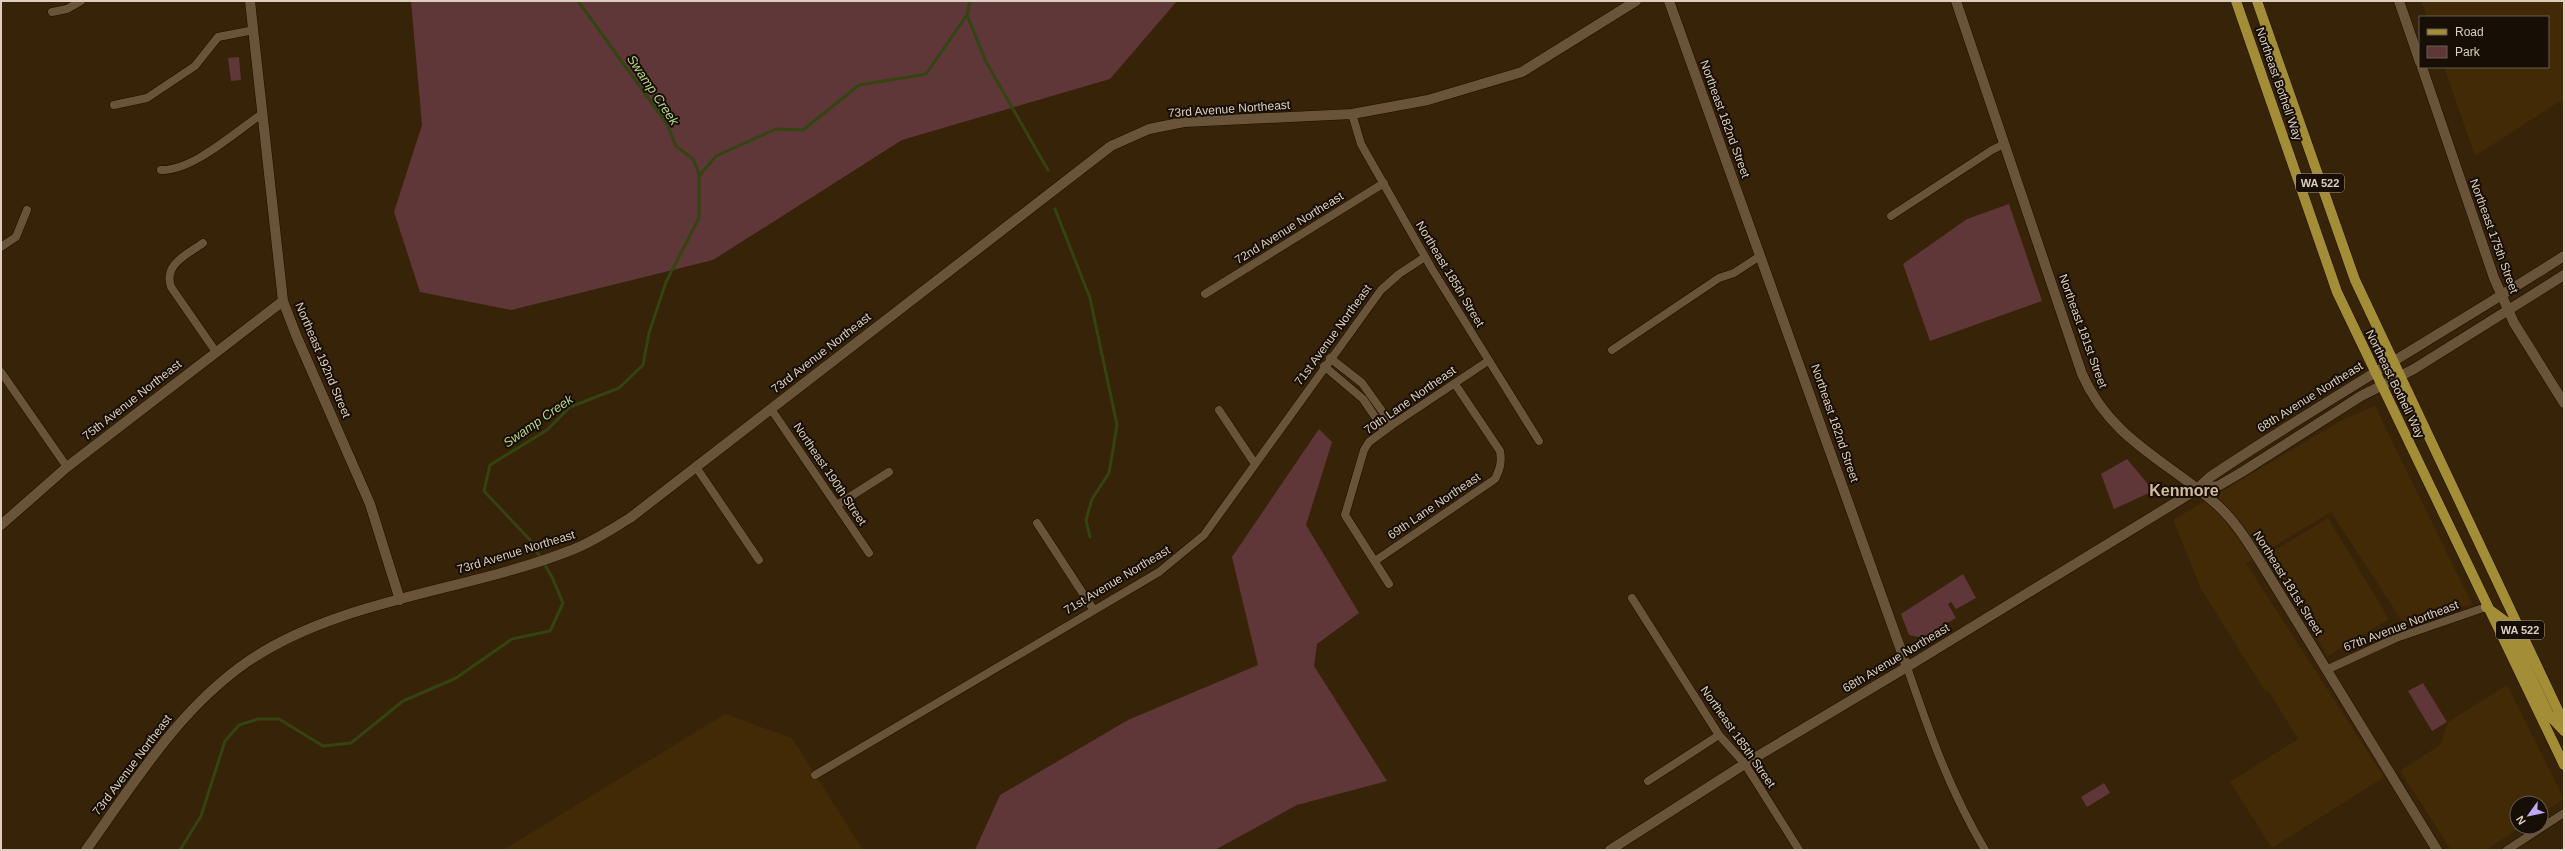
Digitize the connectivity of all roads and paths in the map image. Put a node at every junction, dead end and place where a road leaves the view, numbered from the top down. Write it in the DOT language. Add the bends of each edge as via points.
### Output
graph roads {
  1 [pos="81,1"];
  2 [pos="250,1"];
  3 [pos="1636,1"];
  4 [pos="1669,1"];
  5 [pos="1956,1"];
  6 [pos="2236,1"];
  7 [pos="2256,1"];
  8 [pos="2399,1"];
  9 [pos="52,12"];
  10 [pos="254,30"];
  11 [pos="2419,59"];
  12 [pos="2422,68"];
  13 [pos="114,105"];
  14 [pos="262,114"];
  15 [pos="1352,114"];
  16 [pos="2004,144"];
  17 [pos="161,170"];
  18 [pos="1384,183"];
  19 [pos="27,210"];
  20 [pos="1891,216"];
  21 [pos="203,243"];
  22 [pos="1,248"];
  23 [pos="1760,256"];
  24 [pos="2564,256"];
  25 [pos="1425,257"];
  26 [pos="2564,275"];
  27 [pos="1205,294"];
  28 [pos="2502,296"];
  29 [pos="283,301"];
  30 [pos="2508,310"];
  31 [pos="1612,350"];
  32 [pos="216,352"];
  33 [pos="1330,358"];
  34 [pos="1488,361"];
  35 [pos="2392,362"];
  36 [pos="1324,366"];
  37 [pos="1,372"];
  38 [pos="2375,372"];
  39 [pos="2398,377"];
  40 [pos="1455,384"];
  41 [pos="2382,385"];
  42 [pos="2564,403"];
  43 [pos="771,408"];
  44 [pos="1219,410"];
  45 [pos="1392,425"];
  46 [pos="1384,430"];
  47 [pos="1539,441"];
  48 [pos="1255,464"];
  49 [pos="67,467"];
  50 [pos="696,467"];
  51 [pos="889,472"];
  52 [pos="2196,490"];
  53 [pos="837,506"];
  54 [pos="1037,522"];
  55 [pos="1,524"];
  56 [pos="869,553"];
  57 [pos="758,560"];
  58 [pos="1375,561"];
  59 [pos="1389,584"];
  60 [pos="1632,598"];
  61 [pos="400,600"];
  62 [pos="2486,607"];
  63 [pos="1093,609"];
  64 [pos="1907,668"];
  65 [pos="2326,670"];
  66 [pos="2564,723"];
  67 [pos="2564,731"];
  68 [pos="1719,735"];
  69 [pos="1745,764"];
  70 [pos="2564,765"];
  71 [pos="815,774"];
  72 [pos="1648,782"];
  73 [pos="2564,813"];
  74 [pos="86,850"];
  75 [pos="1610,850"];
  76 [pos="1799,850"];
  77 [pos="1986,850"];
  78 [pos="2437,850"];
  79 [pos="2508,850"];
  1 -- 9 [label="street" via="67,9"];
  2 -- 10 [label="street, Northeast 192nd Street"];
  3 -- 15 [label="street, 73rd Avenue Northeast" via="1522,72 1428,100"];
  4 -- 23 [label="street, Northeast 182nd Street"];
  5 -- 16 [label="street, Northeast 181st Street"];
  6 -- 38 [label="main road, Northeast Bothell Way / WA 522" via="2337,292"];
  7 -- 35 [label="main road, Northeast Bothell Way / WA 522" via="2354,280"];
  8 -- 11 [label="street"];
  10 -- 13 [label="street" via="218,37 195,66 147,98"];
  10 -- 14 [label="street, Northeast 192nd Street"];
  12 -- 28 [label="street, Northeast 175th Street"];
  14 -- 17 [label="street" via="188,165 173,170"];
  14 -- 29 [label="street, Northeast 192nd Street"];
  15 -- 18 [label="street, Northeast 185th Street" via="1361,144"];
  15 -- 43 [label="street, 73rd Avenue Northeast" via="1184,122 1129,136 1082,165"];
  16 -- 20 [label="street"];
  16 -- 52 [label="street, Northeast 181st Street" via="2082,374 2093,397 2116,425"];
  18 -- 25 [label="street, Northeast 185th Street"];
  18 -- 27 [label="street, 72nd Avenue Northeast"];
  19 -- 22 [label="street" via="16,237"];
  21 -- 32 [label="street" via="174,264 169,271 168,279"];
  23 -- 31 [label="street" via="1734,273 1719,278"];
  23 -- 64 [label="street, Northeast 182nd Street"];
  24 -- 28 [label="street, 68th Avenue Northeast"];
  25 -- 33 [label="street, 71st Avenue Northeast" via="1398,274 1381,290"];
  25 -- 34 [label="street, Northeast 185th Street"];
  26 -- 30 [label="street, 68th Avenue Northeast"];
  28 -- 30 [label="street, Northeast 175th Street"];
  28 -- 35 [label="street, 68th Avenue Northeast"];
  29 -- 32 [label="street, 75th Avenue Northeast"];
  29 -- 61 [label="street, Northeast 192nd Street" via="370,504"];
  30 -- 39 [label="street, 68th Avenue Northeast"];
  30 -- 42 [label="street, Northeast 175th Street"];
  32 -- 49 [label="street, 75th Avenue Northeast"];
  33 -- 36 [label="street, 71st Avenue Northeast"];
  33 -- 45 [label="street" via="1362,383"];
  34 -- 40 [label="street, 70th Lane Northeast"];
  34 -- 47 [label="street, Northeast 185th Street"];
  35 -- 38 [label="street, 68th Avenue Northeast"];
  35 -- 39 [label="main road, Northeast Bothell Way / WA 522"];
  36 -- 46 [label="street" via="1363,399"];
  36 -- 48 [label="street, 71st Avenue Northeast"];
  37 -- 49 [label="street"];
  38 -- 41 [label="main road, Northeast Bothell Way / WA 522"];
  38 -- 52 [label="street, 68th Avenue Northeast" via="2266,439 2210,477"];
  39 -- 41 [label="street, 68th Avenue Northeast"];
  39 -- 66 [label="main road, Northeast Bothell Way / WA 522"];
  40 -- 45 [label="street, 70th Lane Northeast"];
  40 -- 58 [label="street, 69th Lane Northeast" via="1500,451 1501,466 1495,479"];
  41 -- 52 [label="street, 68th Avenue Northeast" via="2218,486"];
  41 -- 62 [label="main road, Northeast Bothell Way / WA 522"];
  43 -- 50 [label="street, 73rd Avenue Northeast"];
  43 -- 53 [label="street, Northeast 190th Street"];
  44 -- 48 [label="street"];
  45 -- 46 [label="street, 70th Lane Northeast"];
  46 -- 58 [label="street, 70th Lane Northeast" via="1369,442 1364,450 1346,515"];
  48 -- 63 [label="street, 71st Avenue Northeast" via="1204,535 1159,572"];
  49 -- 55 [label="street, 75th Avenue Northeast"];
  50 -- 57 [label="street"];
  50 -- 61 [label="street, 73rd Avenue Northeast" via="630,518 600,537 555,556"];
  51 -- 53 [label="street"];
  52 -- 64 [label="street, 68th Avenue Northeast"];
  52 -- 65 [label="street, Northeast 181st Street" via="2215,504 2249,544"];
  53 -- 56 [label="street, Northeast 190th Street"];
  54 -- 63 [label="street"];
  58 -- 59 [label="street"];
  60 -- 68 [label="street, Northeast 185th Street"];
  61 -- 74 [label="street, 73rd Avenue Northeast" via="331,621 288,639 248,661 218,684 164,741"];
  62 -- 65 [label="street, 67th Avenue Northeast" via="2396,638"];
  62 -- 67 [label="main road" via="2505,621 2550,715"];
  62 -- 70 [label="main road, Northeast Bothell Way / WA 522"];
  63 -- 71 [label="street, 71st Avenue Northeast"];
  64 -- 69 [label="street, 68th Avenue Northeast"];
  64 -- 77 [label="street, Northeast 182nd Street" via="1951,788"];
  65 -- 78 [label="street, Northeast 181st Street"];
  68 -- 69 [label="street, Northeast 185th Street"];
  68 -- 72 [label="street"];
  69 -- 75 [label="street, 68th Avenue Northeast"];
  69 -- 76 [label="street, Northeast 185th Street"];
  73 -- 79 [label="street"];
}
